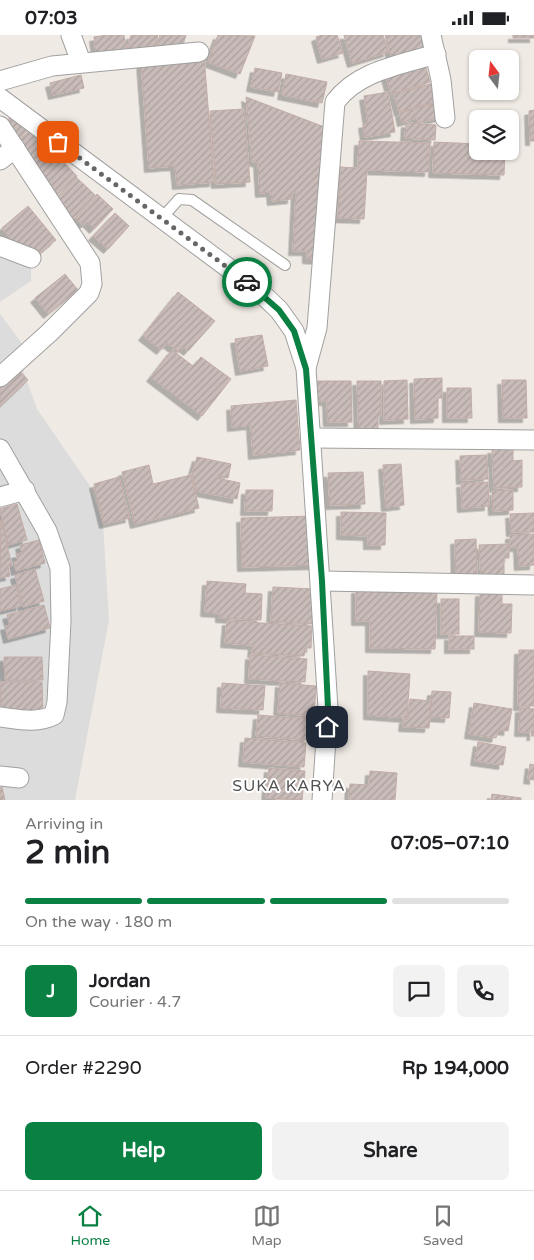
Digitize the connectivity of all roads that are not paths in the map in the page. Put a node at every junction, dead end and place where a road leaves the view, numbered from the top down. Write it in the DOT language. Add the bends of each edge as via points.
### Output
graph roads {
  1 [pos="71,35"];
  2 [pos="431,35"];
  3 [pos="199,52"];
  4 [pos="436,54"];
  5 [pos="81,63"];
  6 [pos="0,81"];
  7 [pos="0,98"];
  8 [pos="445,118"];
  9 [pos="0,126"];
  10 [pos="15,148"];
  11 [pos="0,160"];
  12 [pos="161,219"];
  13 [pos="0,246"];
  14 [pos="31,258"];
  15 [pos="285,265"];
  16 [pos="306,369"];
  17 [pos="0,377"];
  18 [pos="312,438"];
  19 [pos="534,440"];
  20 [pos="0,449"];
  21 [pos="25,489"];
  22 [pos="0,497"];
  23 [pos="322,581"];
  24 [pos="534,585"];
  25 [pos="0,717"];
  26 [pos="0,777"];
  27 [pos="19,779"];
  28 [pos="322,800"];
  1 -- 5 [label="street"];
  2 -- 4 [label="street"];
  3 -- 5 [label="street"];
  4 -- 8 [label="street"];
  4 -- 16 [label="street" via="376,72 352,84 335,102 317,328"];
  5 -- 6 [label="street" via="52,66"];
  7 -- 12 [label="street"];
  9 -- 10 [label="street"];
  10 -- 11 [label="street"];
  10 -- 17 [label="street" via="90,263 92,284 83,300"];
  12 -- 15 [label="lane" via="172,203 179,199 192,200"];
  12 -- 16 [label="street" via="258,290 279,310 294,331"];
  13 -- 14 [label="street"];
  16 -- 18 [label="street"];
  18 -- 19 [label="street"];
  18 -- 23 [label="street"];
  20 -- 21 [label="street"];
  21 -- 22 [label="street"];
  21 -- 25 [label="street" via="47,531 60,567 58,702 54,715 49,718 24,720"];
  23 -- 24 [label="street"];
  23 -- 28 [label="street" via="328,708"];
  26 -- 27 [label="street"];
}
